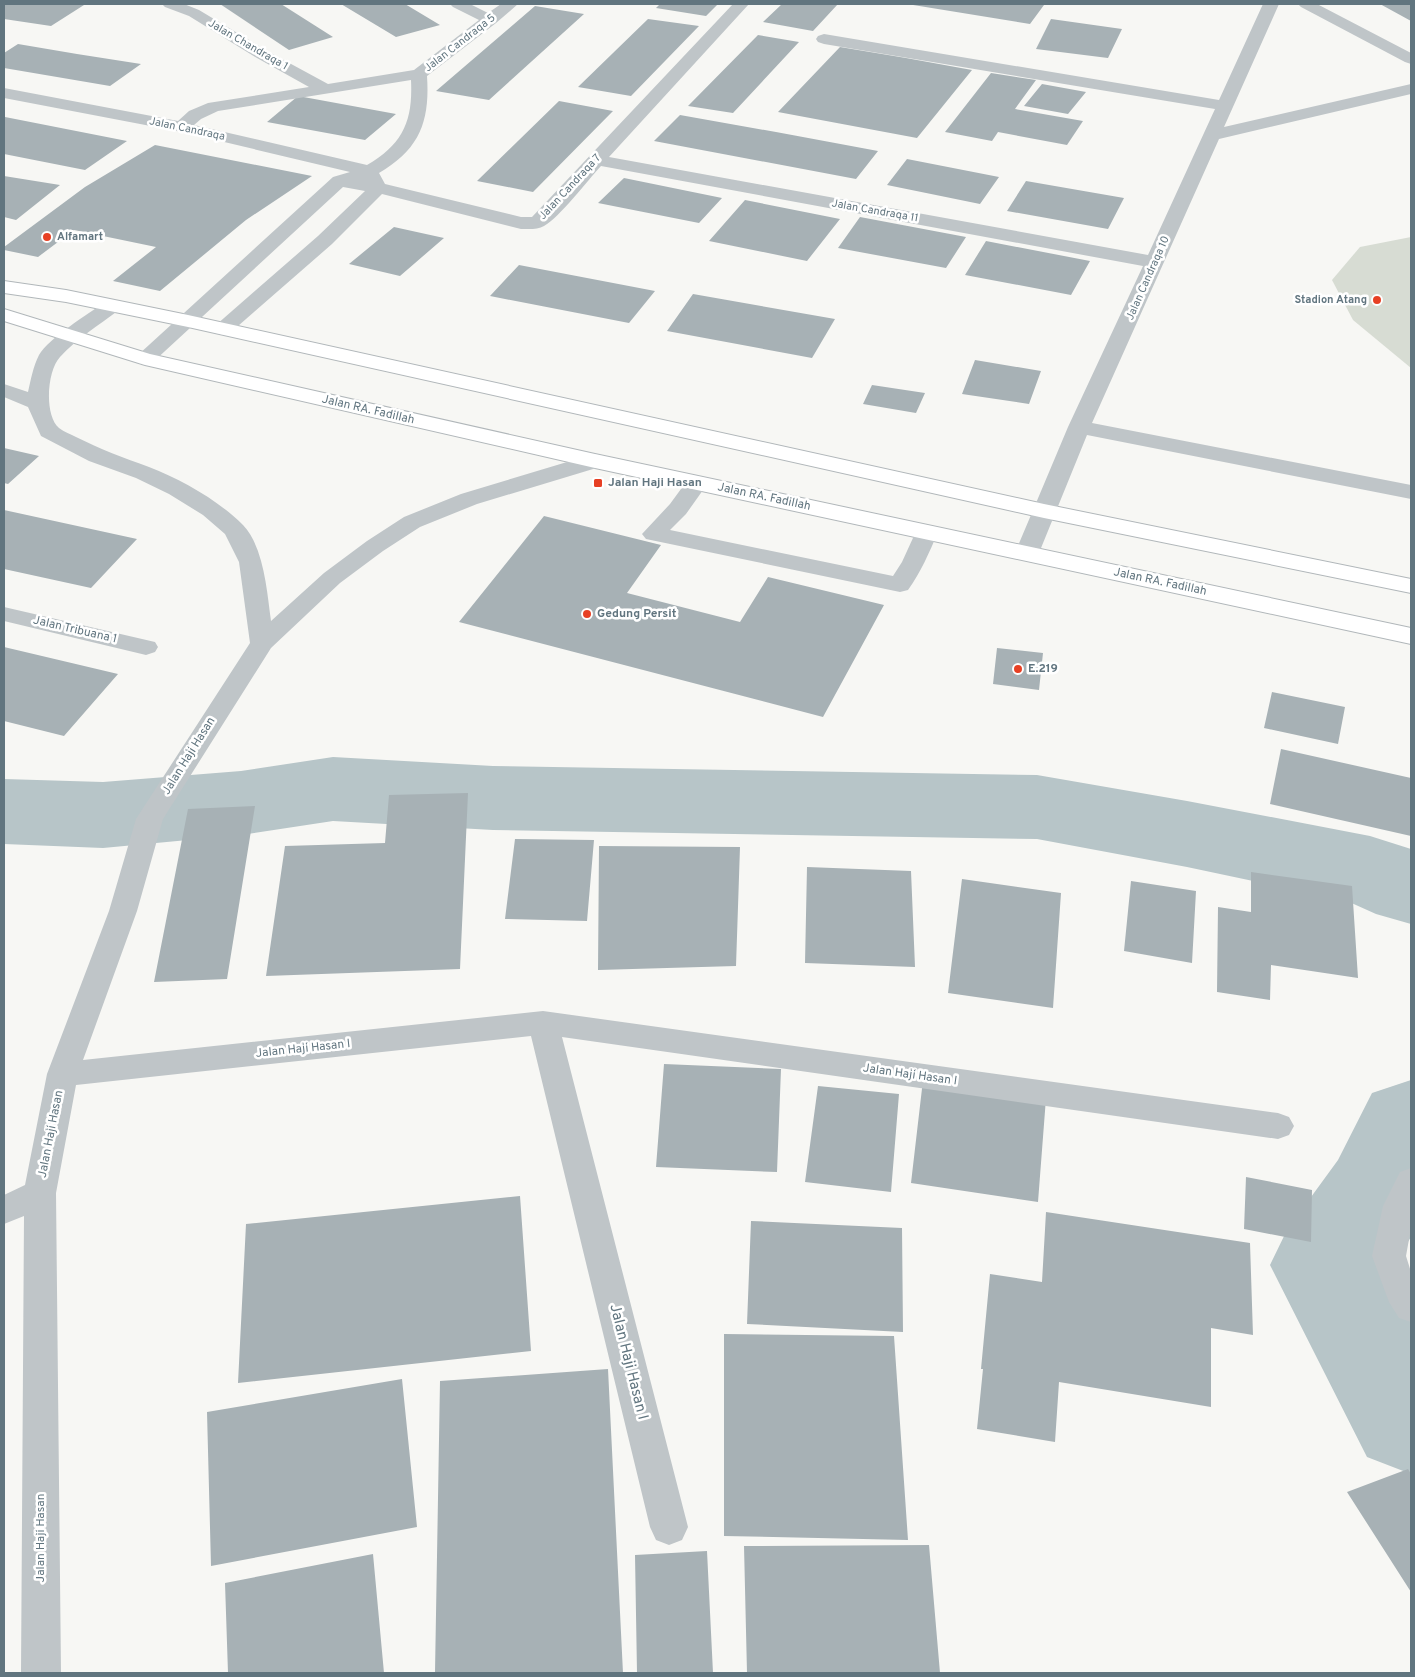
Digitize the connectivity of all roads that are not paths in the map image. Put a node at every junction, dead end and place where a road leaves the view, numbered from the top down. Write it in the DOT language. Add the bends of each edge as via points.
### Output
graph roads {
  1 [pos="170,4"];
  2 [pos="458,4"];
  3 [pos="510,4"];
  4 [pos="742,4"];
  5 [pos="1271,4"];
  6 [pos="1306,4"];
  7 [pos="490,20"];
  8 [pos="824,39"];
  9 [pos="1411,60"];
  10 [pos="419,74"];
  11 [pos="324,88"];
  12 [pos="1411,89"];
  13 [pos="4,93"];
  14 [pos="1225,106"];
  15 [pos="182,127"];
  16 [pos="1212,134"];
  17 [pos="595,160"];
  18 [pos="376,174"];
  19 [pos="1155,262"];
  20 [pos="4,286"];
  21 [pos="112,306"];
  22 [pos="4,314"];
  23 [pos="188,321"];
  24 [pos="223,328"];
  25 [pos="71,336"];
  26 [pos="145,359"];
  27 [pos="4,390"];
  28 [pos="37,403"];
  29 [pos="1079,427"];
  30 [pos="595,461"];
  31 [pos="697,483"];
  32 [pos="1411,492"];
  33 [pos="1044,511"];
  34 [pos="926,532"];
  35 [pos="1027,553"];
  36 [pos="1411,586"];
  37 [pos="4,614"];
  38 [pos="1411,636"];
  39 [pos="262,643"];
  40 [pos="146,648"];
  41 [pos="543,1023"];
  42 [pos="62,1074"];
  43 [pos="1278,1126"];
  44 [pos="1411,1181"];
  45 [pos="40,1193"];
  46 [pos="4,1210"];
  47 [pos="1411,1307"];
  48 [pos="669,1527"];
  49 [pos="41,1673"];
  1 -- 11 [label="street, Jalan Chandraqa 1" via="194,13"];
  2 -- 7 [label="street"];
  3 -- 7 [label="street, Jalan Candraqa 5"];
  4 -- 17 [label="street, Jalan Candraqa 7"];
  5 -- 14 [label="street, Jalan Candraqa 10"];
  6 -- 9 [label="street"];
  7 -- 10 [label="street, Jalan Candraqa 5"];
  8 -- 14 [label="street"];
  10 -- 11 [label="street"];
  10 -- 18 [label="street, Jalan Candraqa 5" via="416,125"];
  11 -- 15 [label="street" via="214,107 195,115"];
  12 -- 16 [label="street"];
  13 -- 15 [label="street, Jalan Candraqa"];
  14 -- 16 [label="street, Jalan Candraqa 10"];
  15 -- 18 [label="street, Jalan Candraqa"];
  16 -- 19 [label="street, Jalan Candraqa 10"];
  17 -- 18 [label="street, Jalan Candraqa 7" via="549,212 534,223 503,219"];
  17 -- 19 [label="street, Jalan Candraqa 11"];
  18 -- 23 [label="street" via="340,181 285,228"];
  18 -- 24 [label="street" via="325,240"];
  19 -- 29 [label="street, Jalan Candraqa 10"];
  20 -- 21 [label="main road"];
  21 -- 23 [label="main road"];
  21 -- 25 [label="street"];
  22 -- 25 [label="main road, Jalan RA. Fadillah"];
  23 -- 24 [label="main road"];
  23 -- 26 [label="street"];
  24 -- 33 [label="main road"];
  25 -- 26 [label="main road, Jalan RA. Fadillah"];
  25 -- 28 [label="street" via="49,356 42,373"];
  26 -- 30 [label="main road, Jalan RA. Fadillah"];
  27 -- 28 [label="street"];
  28 -- 39 [label="street" via="49,431 97,456 177,489 235,530 251,562"];
  29 -- 32 [label="street"];
  29 -- 33 [label="street, Jalan Candraqa 10"];
  30 -- 31 [label="main road, Jalan RA. Fadillah"];
  30 -- 39 [label="street, Jalan Haji Hasan" via="469,500 412,522 332,578"];
  31 -- 34 [label="main road, Jalan RA. Fadillah"];
  31 -- 34 [label="street" via="654,534 900,585"];
  33 -- 35 [label="street, Jalan Candraqa 10"];
  33 -- 36 [label="main road"];
  34 -- 35 [label="main road, Jalan RA. Fadillah"];
  35 -- 38 [label="main road, Jalan RA. Fadillah"];
  37 -- 40 [label="street, Jalan Tribuana 1"];
  39 -- 42 [label="street, Jalan Haji Hasan" via="150,820 123,911"];
  41 -- 42 [label="street, Jalan Haji Hasan I"];
  41 -- 43 [label="street, Jalan Haji Hasan I"];
  41 -- 48 [label="street, Jalan Haji Hasan I"];
  42 -- 45 [label="street, Jalan Haji Hasan"];
  44 -- 47 [label="street" via="1399,1206 1390,1256 1401,1292"];
  45 -- 46 [label="street"];
  45 -- 49 [label="street, Jalan Haji Hasan"];
}
